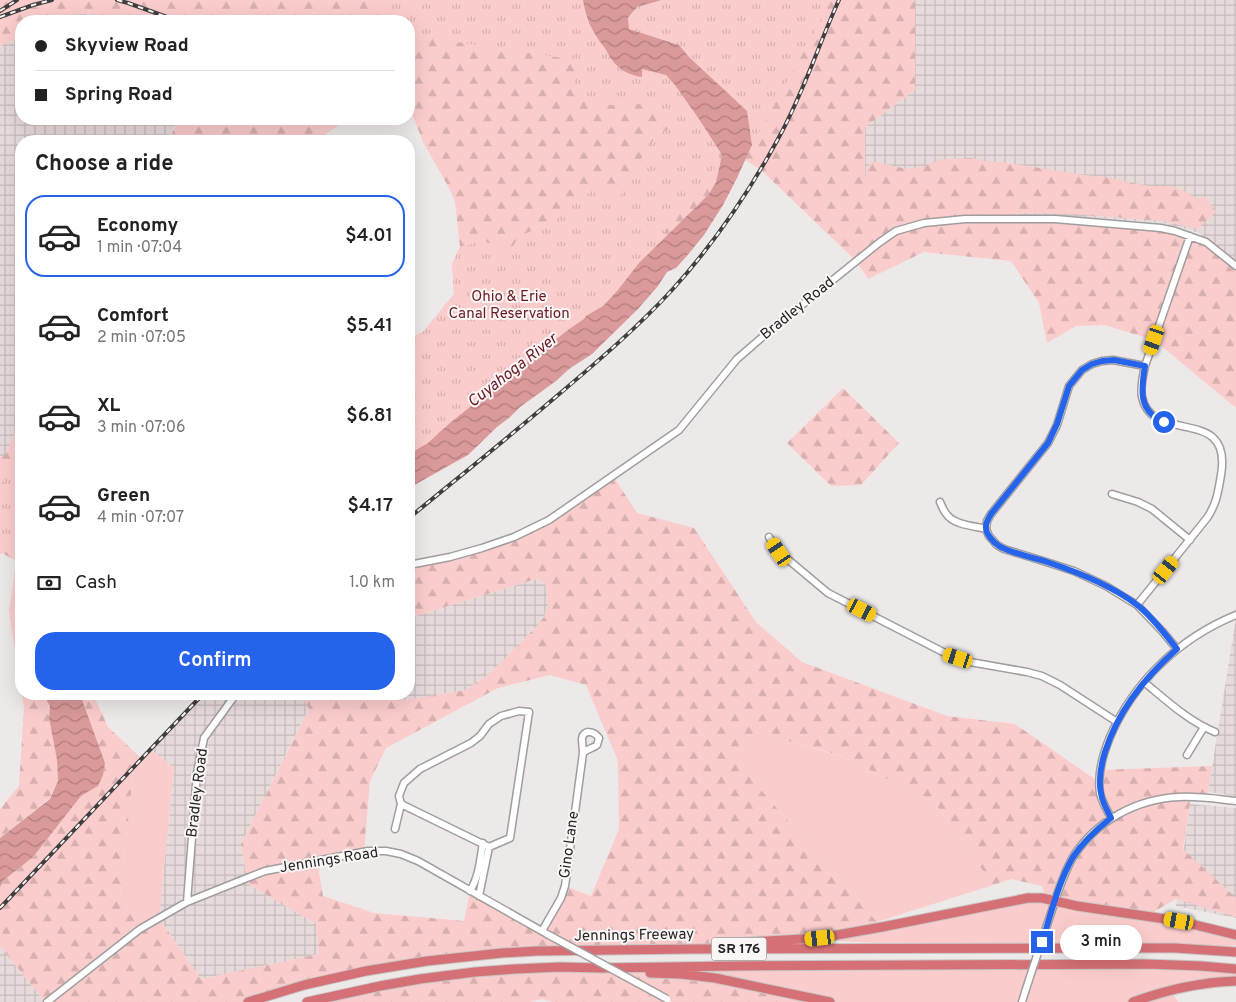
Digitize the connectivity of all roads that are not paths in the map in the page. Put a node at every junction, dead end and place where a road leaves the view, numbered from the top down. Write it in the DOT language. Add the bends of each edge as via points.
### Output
graph roads {
  1 [pos="1190,236"];
  2 [pos="1236,266"];
  3 [pos="1145,366"];
  4 [pos="1112,494"];
  5 [pos="940,502"];
  6 [pos="986,529"];
  7 [pos="769,537"];
  8 [pos="1190,540"];
  9 [pos="415,564"];
  10 [pos="1137,605"];
  11 [pos="1236,614"];
  12 [pos="1177,649"];
  13 [pos="1144,682"];
  14 [pos="232,700"];
  15 [pos="1117,722"];
  16 [pos="1204,727"];
  17 [pos="1214,732"];
  18 [pos="583,753"];
  19 [pos="1187,755"];
  20 [pos="1236,801"];
  21 [pos="401,804"];
  22 [pos="1111,818"];
  23 [pos="395,829"];
  24 [pos="486,845"];
  25 [pos="470,891"];
  26 [pos="479,896"];
  27 [pos="1055,900"];
  28 [pos="186,902"];
  29 [pos="545,932"];
  30 [pos="1236,935"];
  31 [pos="691,949"];
  32 [pos="1236,952"];
  33 [pos="600,968"];
  34 [pos="1236,969"];
  35 [pos="1236,981"];
  36 [pos="669,1001"];
  37 [pos="47,1002"];
  38 [pos="248,1002"];
  39 [pos="307,1002"];
  40 [pos="830,1002"];
  41 [pos="1022,1002"];
  42 [pos="1133,1002"];
  1 -- 2 [label="street, Bradley Road" via="1206,242"];
  1 -- 3 [label="street"];
  1 -- 9 [label="street, Bradley Road" via="1161,228 1055,219 965,219 924,223 896,231 738,359 679,430 549,520 482,548"];
  3 -- 6 [label="street" via="1108,360 1082,370 1069,386 1048,443 991,514"];
  3 -- 8 [label="street" via="1142,398 1151,414 1164,422 1211,435 1221,452 1216,502"];
  4 -- 8 [label="street" via="1152,509"];
  5 -- 6 [label="street" via="943,510 955,521"];
  6 -- 10 [label="street" via="997,545 1004,549 1074,571"];
  7 -- 15 [label="street" via="779,552 828,593 947,654 970,662 1042,676"];
  8 -- 10 [label="street"];
  10 -- 12 [label="street"];
  11 -- 12 [label="street"];
  12 -- 13 [label="street"];
  13 -- 15 [label="street"];
  13 -- 16 [label="street"];
  14 -- 28 [label="street, Bradley Road" via="204,738 197,773"];
  15 -- 22 [label="street" via="1103,758 1100,776 1101,794"];
  16 -- 17 [label="street"];
  16 -- 19 [label="street"];
  18 -- 29 [label="street, Gino Lane" via="565,886"];
  20 -- 22 [label="street" via="1196,797 1162,799 1134,806"];
  21 -- 23 [label="street"];
  21 -- 24 [label="street"];
  21 -- 24 [label="street" via="399,796 404,783 420,769 471,743 501,716 529,712 510,838"];
  22 -- 27 [label="street" via="1087,839 1073,858"];
  24 -- 25 [label="street"];
  24 -- 26 [label="street"];
  25 -- 26 [label="street, Jennings Road"];
  25 -- 28 [label="street, Jennings Road" via="418,860 386,851 368,851 265,871"];
  26 -- 29 [label="street, Jennings Road"];
  27 -- 30 [label="highway" via="1179,921"];
  27 -- 31 [label="highway" via="1028,898 820,938"];
  27 -- 41 [label="street, bridge"];
  28 -- 37 [label="street, Jennings Road" via="140,929"];
  29 -- 36 [label="street, Jennings Road, bridge"];
  31 -- 32 [label="highway, Jennings Freeway / SR 176" via="1175,948"];
  31 -- 38 [label="highway, Jennings Freeway / SR 176" via="537,951 427,961 333,978"];
  33 -- 34 [label="highway, Jennings Freeway / SR 176" via="1154,964"];
  33 -- 39 [label="highway, Jennings Freeway / SR 176" via="514,969 448,975"];
  33 -- 40 [label="highway" via="715,978"];
  35 -- 42 [label="highway" via="1180,988"];
}
